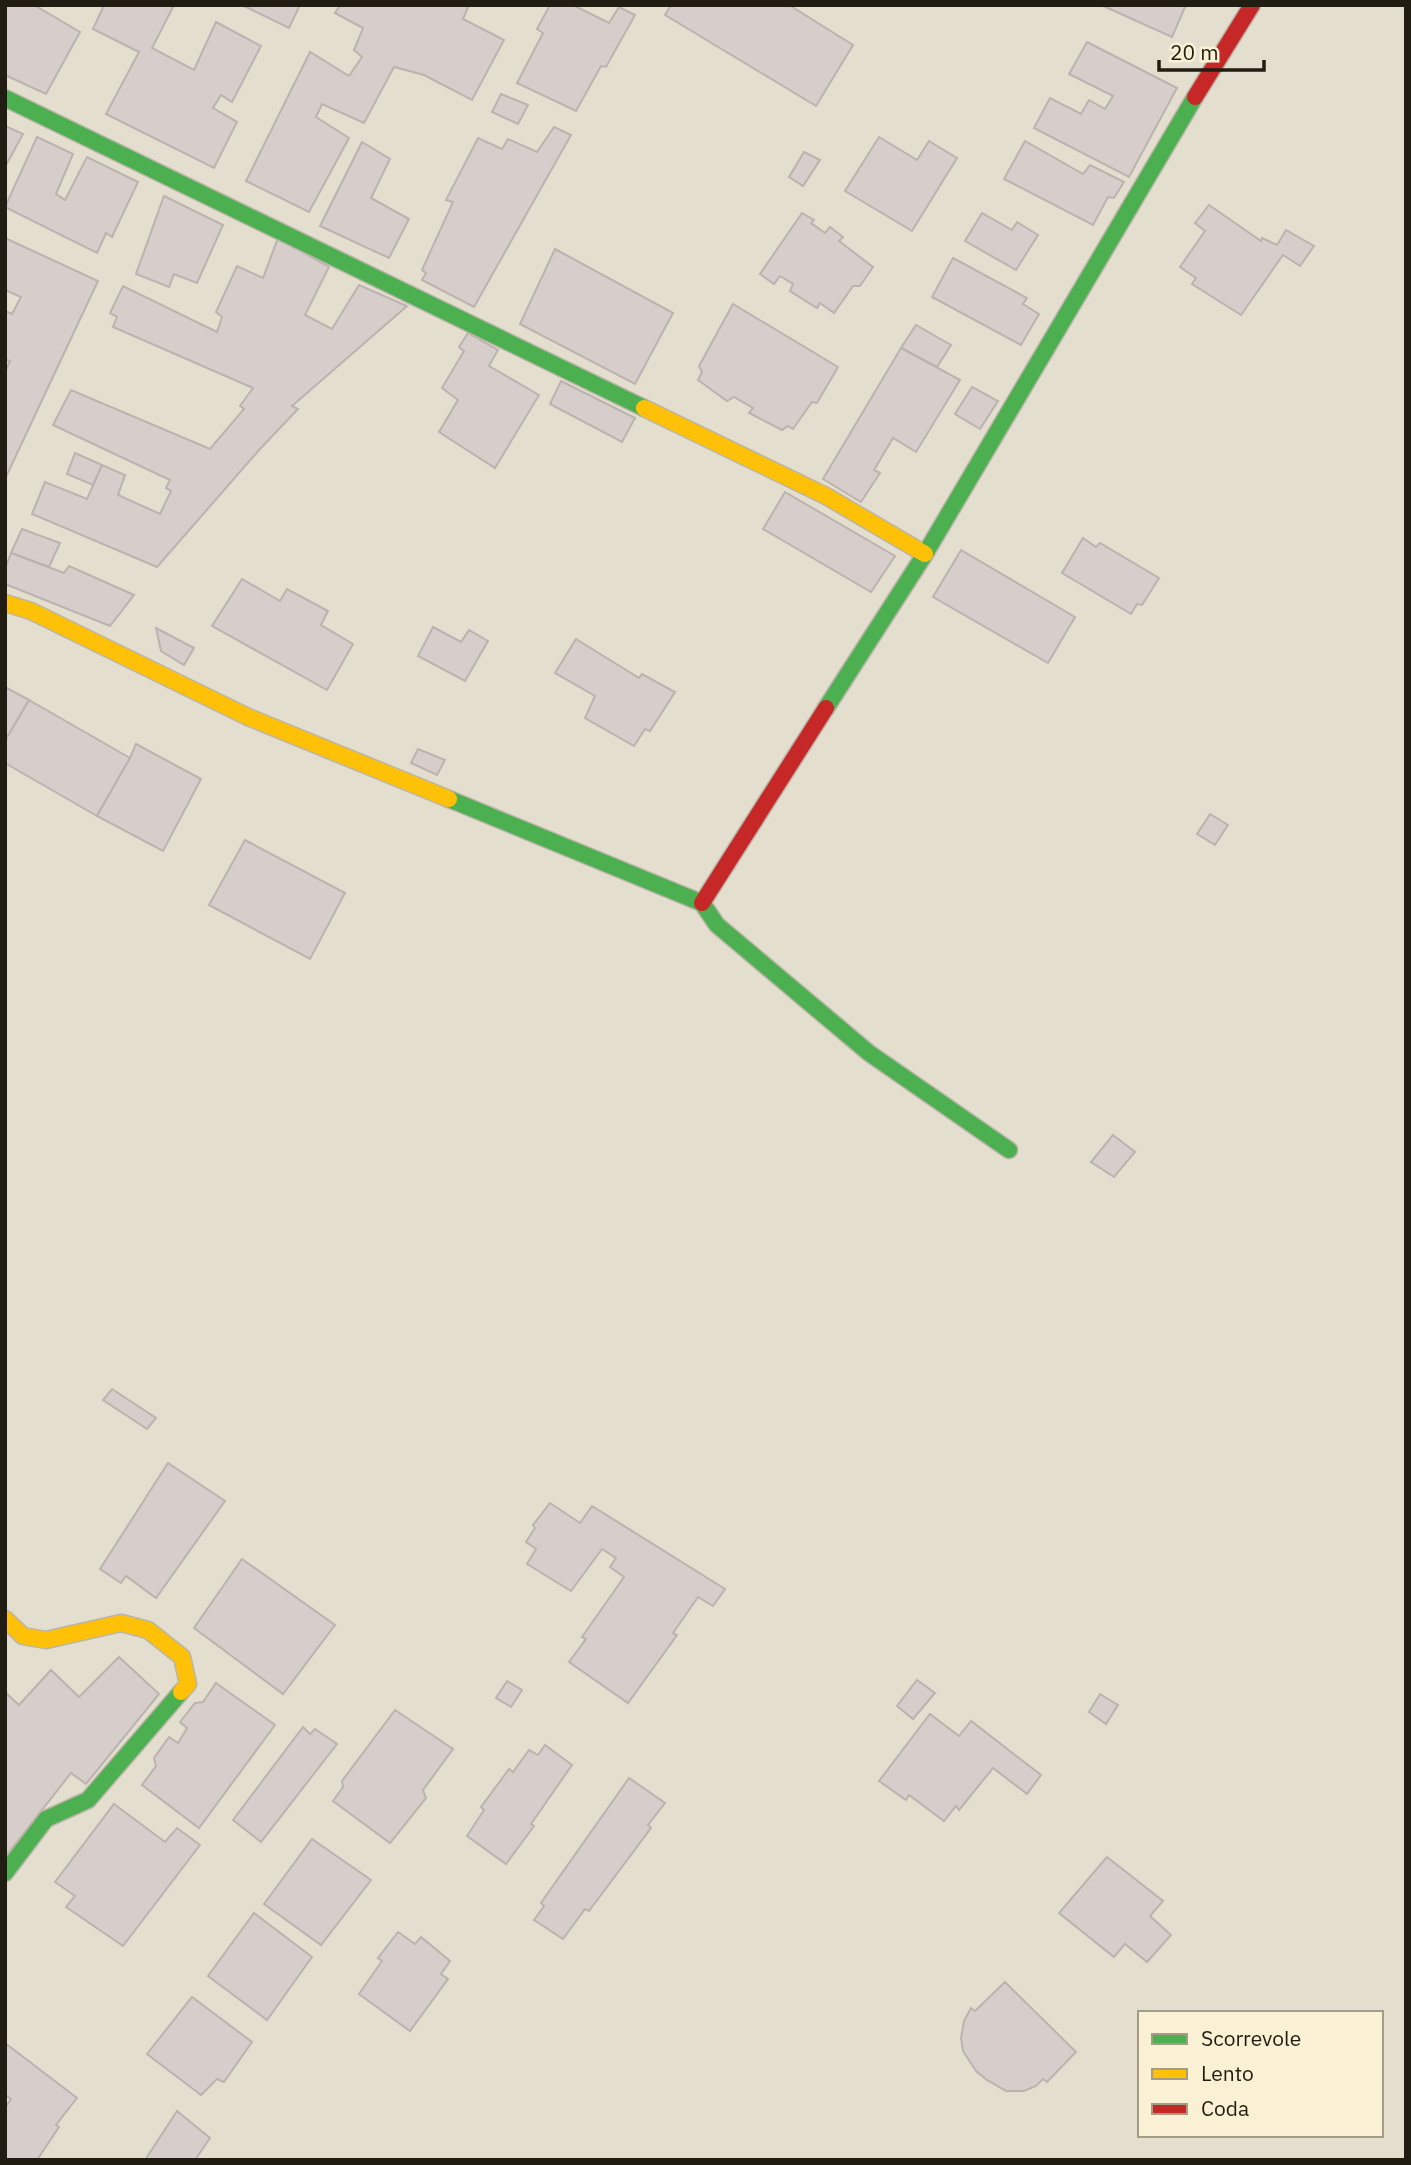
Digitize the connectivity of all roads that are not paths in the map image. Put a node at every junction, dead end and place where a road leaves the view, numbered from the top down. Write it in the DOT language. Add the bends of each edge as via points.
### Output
graph roads {
  1 [pos="1252,5"];
  2 [pos="5,98"];
  3 [pos="925,554"];
  4 [pos="5,603"];
  5 [pos="702,903"];
  6 [pos="1009,1150"];
  7 [pos="5,1619"];
  8 [pos="5,1873"];
  1 -- 3 [label="street"];
  2 -- 3 [label="street" via="826,496"];
  3 -- 5 [label="street"];
  4 -- 5 [label="street" via="31,611 248,717"];
  5 -- 6 [label="street" via="717,925 869,1053"];
  7 -- 8 [label="street" via="23,1636 46,1640 121,1623 148,1630 183,1657 188,1684 88,1800 46,1819"];
}
